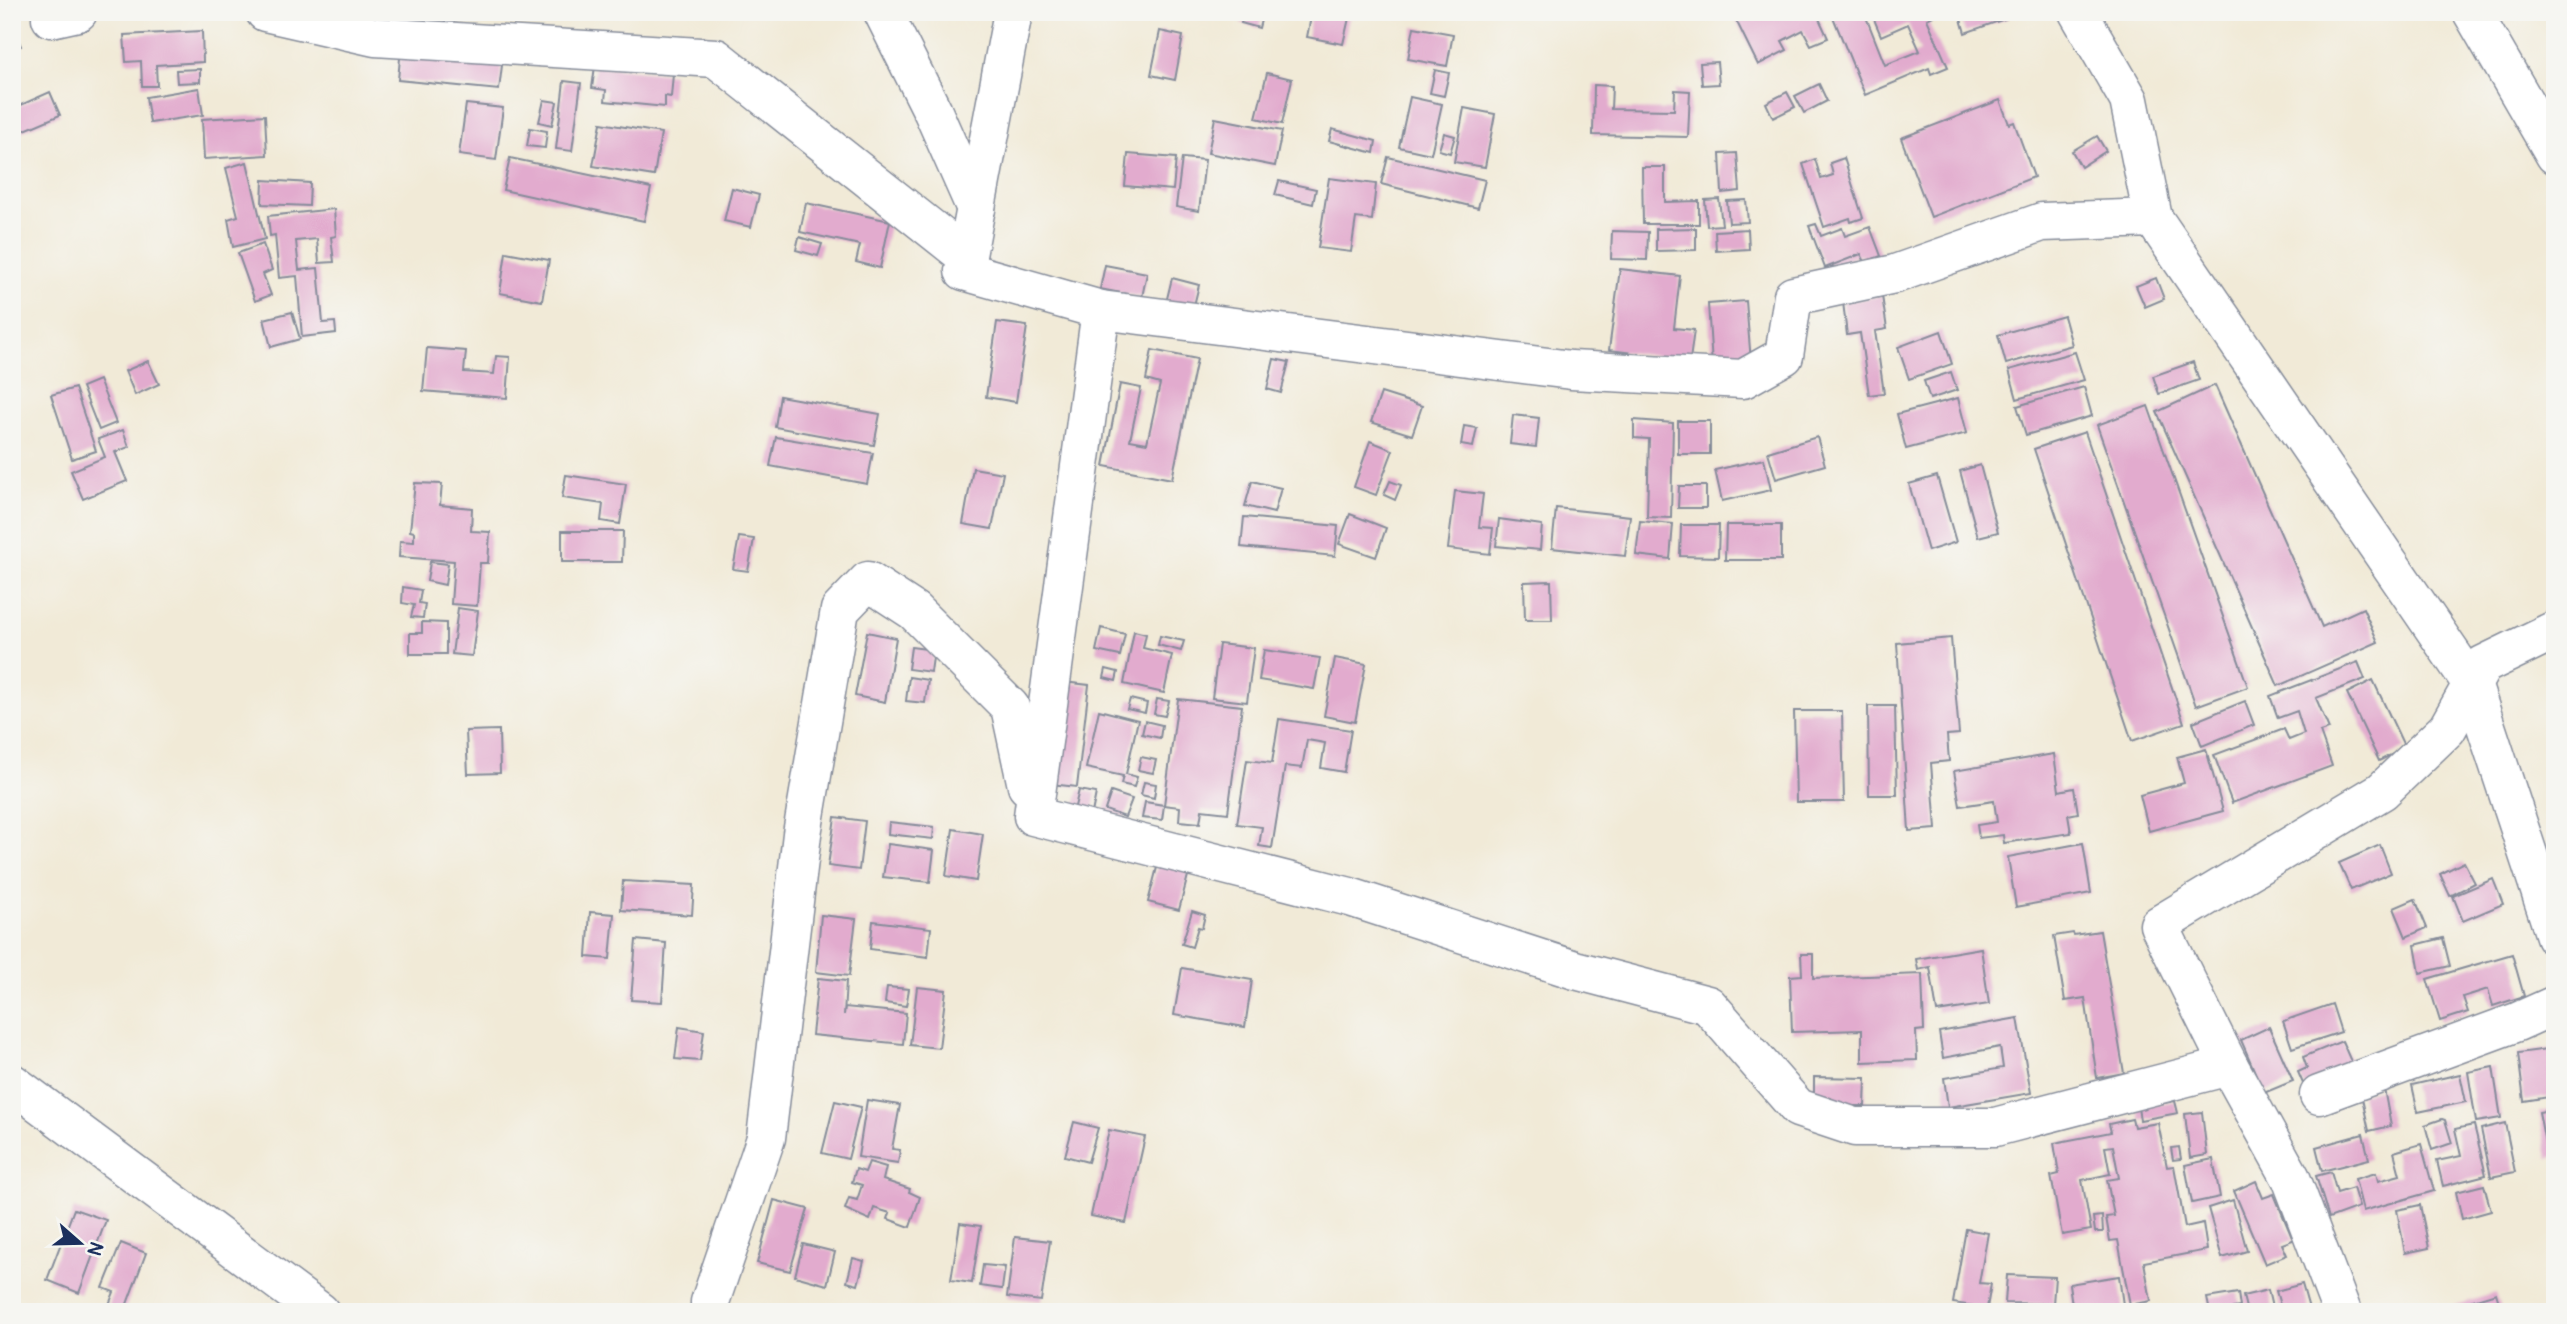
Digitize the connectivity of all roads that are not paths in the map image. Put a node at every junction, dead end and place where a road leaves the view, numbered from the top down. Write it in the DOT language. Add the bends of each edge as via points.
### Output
graph roads {
  1 [pos="265,12"];
  2 [pos="883,12"];
  3 [pos="1013,12"];
  4 [pos="2077,12"];
  5 [pos="2472,12"];
  6 [pos="376,25"];
  7 [pos="2555,155"];
  8 [pos="976,209"];
  9 [pos="2153,218"];
  10 [pos="967,257"];
  11 [pos="1101,310"];
  12 [pos="2555,630"];
  13 [pos="2472,684"];
  14 [pos="1033,816"];
  15 [pos="2555,936"];
  16 [pos="2555,1005"];
  17 [pos="2229,1066"];
  18 [pos="12,1083"];
  19 [pos="2319,1094"];
  20 [pos="320,1312"];
  21 [pos="710,1312"];
  22 [pos="2342,1312"];
  1 -- 6 [label="street"];
  2 -- 8 [label="street"];
  3 -- 8 [label="street"];
  4 -- 9 [label="street" via="2129,100"];
  5 -- 7 [label="street"];
  6 -- 10 [label="street" via="716,58"];
  8 -- 10 [label="street"];
  9 -- 11 [label="street" via="2042,222 1895,274 1793,296 1784,356 1743,379 1571,370"];
  9 -- 13 [label="street"];
  10 -- 11 [label="street" via="964,271"];
  11 -- 14 [label="street"];
  12 -- 13 [label="street" via="2483,665"];
  13 -- 15 [label="street"];
  13 -- 17 [label="street" via="2447,729 2382,791 2159,926"];
  14 -- 17 [label="street" via="1350,897 1575,970 1708,1005 1798,1108 1856,1127 1995,1128"];
  14 -- 21 [label="street" via="1010,707 915,611 868,581 840,610 802,834 766,1138"];
  16 -- 19 [label="street"];
  17 -- 22 [label="street" via="2291,1178"];
  18 -- 20 [label="street"];
}
